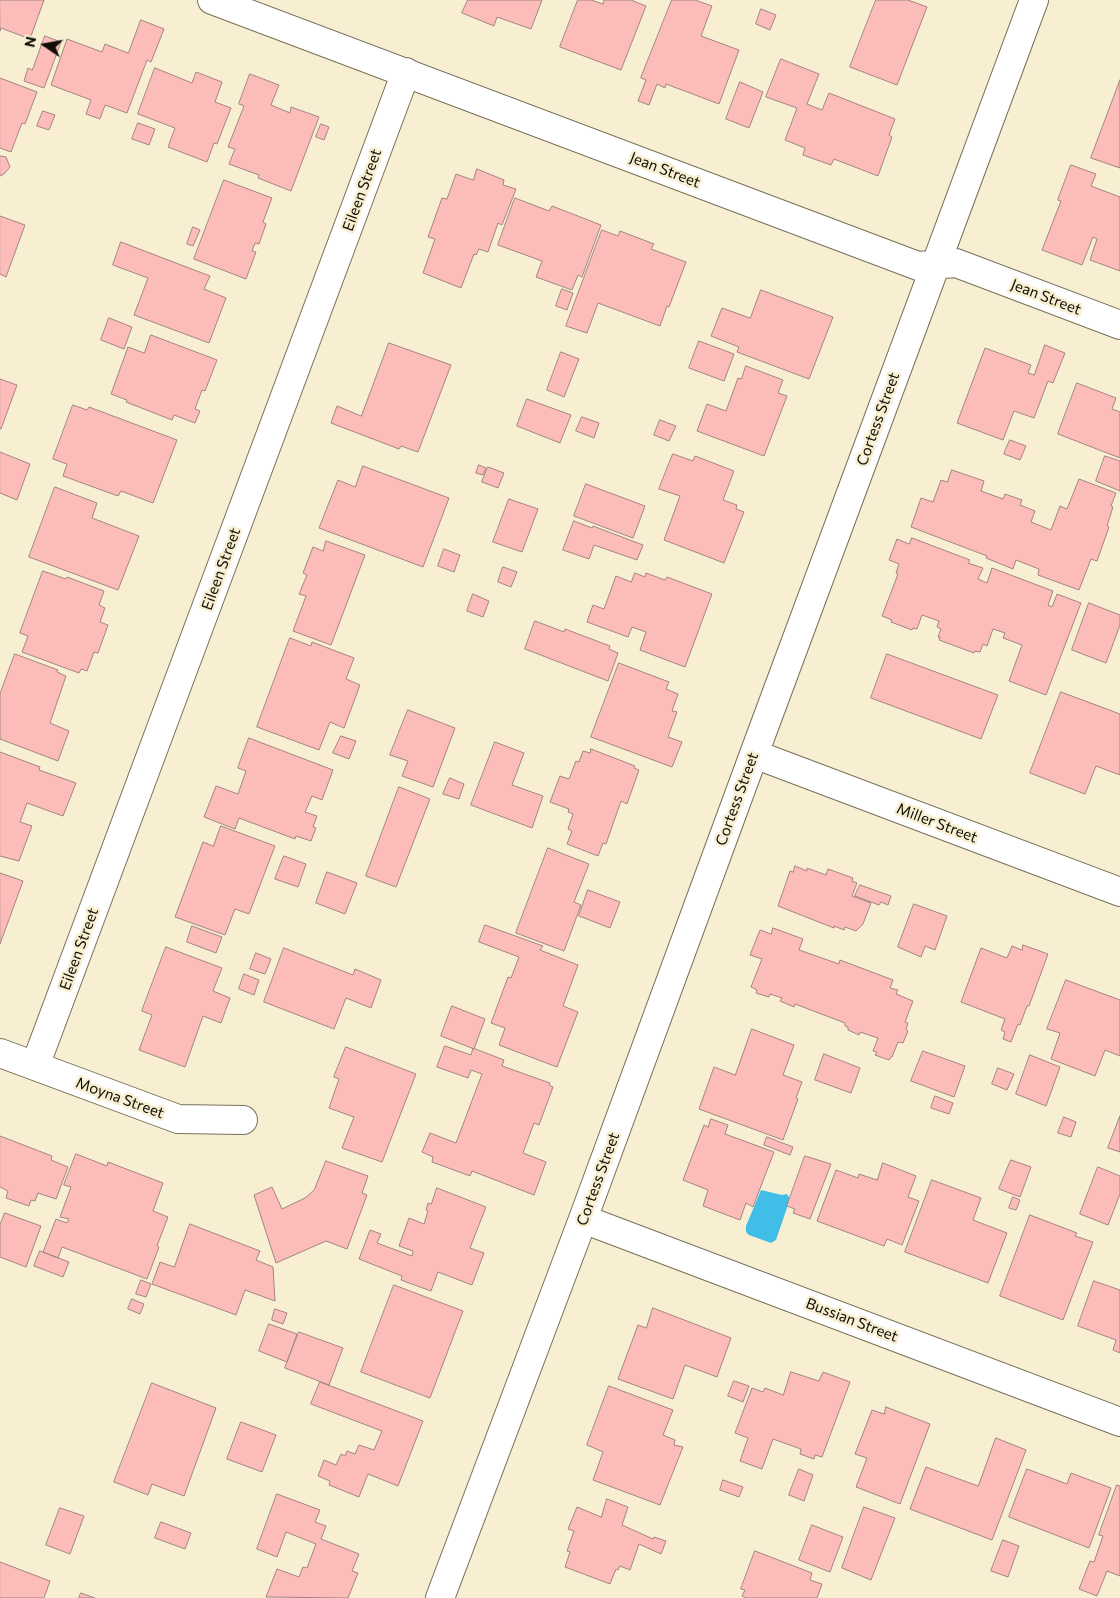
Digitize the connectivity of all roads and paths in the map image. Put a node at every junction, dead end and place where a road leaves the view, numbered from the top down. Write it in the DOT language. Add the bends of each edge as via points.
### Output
graph roads {
  1 [pos="212,0"];
  2 [pos="1034,0"];
  3 [pos="406,72"];
  4 [pos="936,265"];
  5 [pos="1120,325"];
  6 [pos="754,754"];
  7 [pos="1120,892"];
  8 [pos="0,1053"];
  9 [pos="35,1066"];
  10 [pos="243,1120"];
  11 [pos="584,1219"];
  12 [pos="1120,1422"];
  13 [pos="440,1598"];
  1 -- 3 [label="street, Jean Street"];
  2 -- 4 [label="street, Cortess Street"];
  3 -- 4 [label="street, Jean Street" via="918,266"];
  3 -- 9 [label="street, Eileen Street"];
  4 -- 5 [label="street, Jean Street" via="956,264"];
  4 -- 6 [label="street, Cortess Street"];
  6 -- 7 [label="street, Miller Street"];
  6 -- 11 [label="street, Cortess Street"];
  8 -- 9 [label="street, Moyna Street"];
  9 -- 10 [label="street, Moyna Street" via="178,1119"];
  11 -- 12 [label="street, Bussian Street"];
  11 -- 13 [label="street, Cortess Street"];
}
